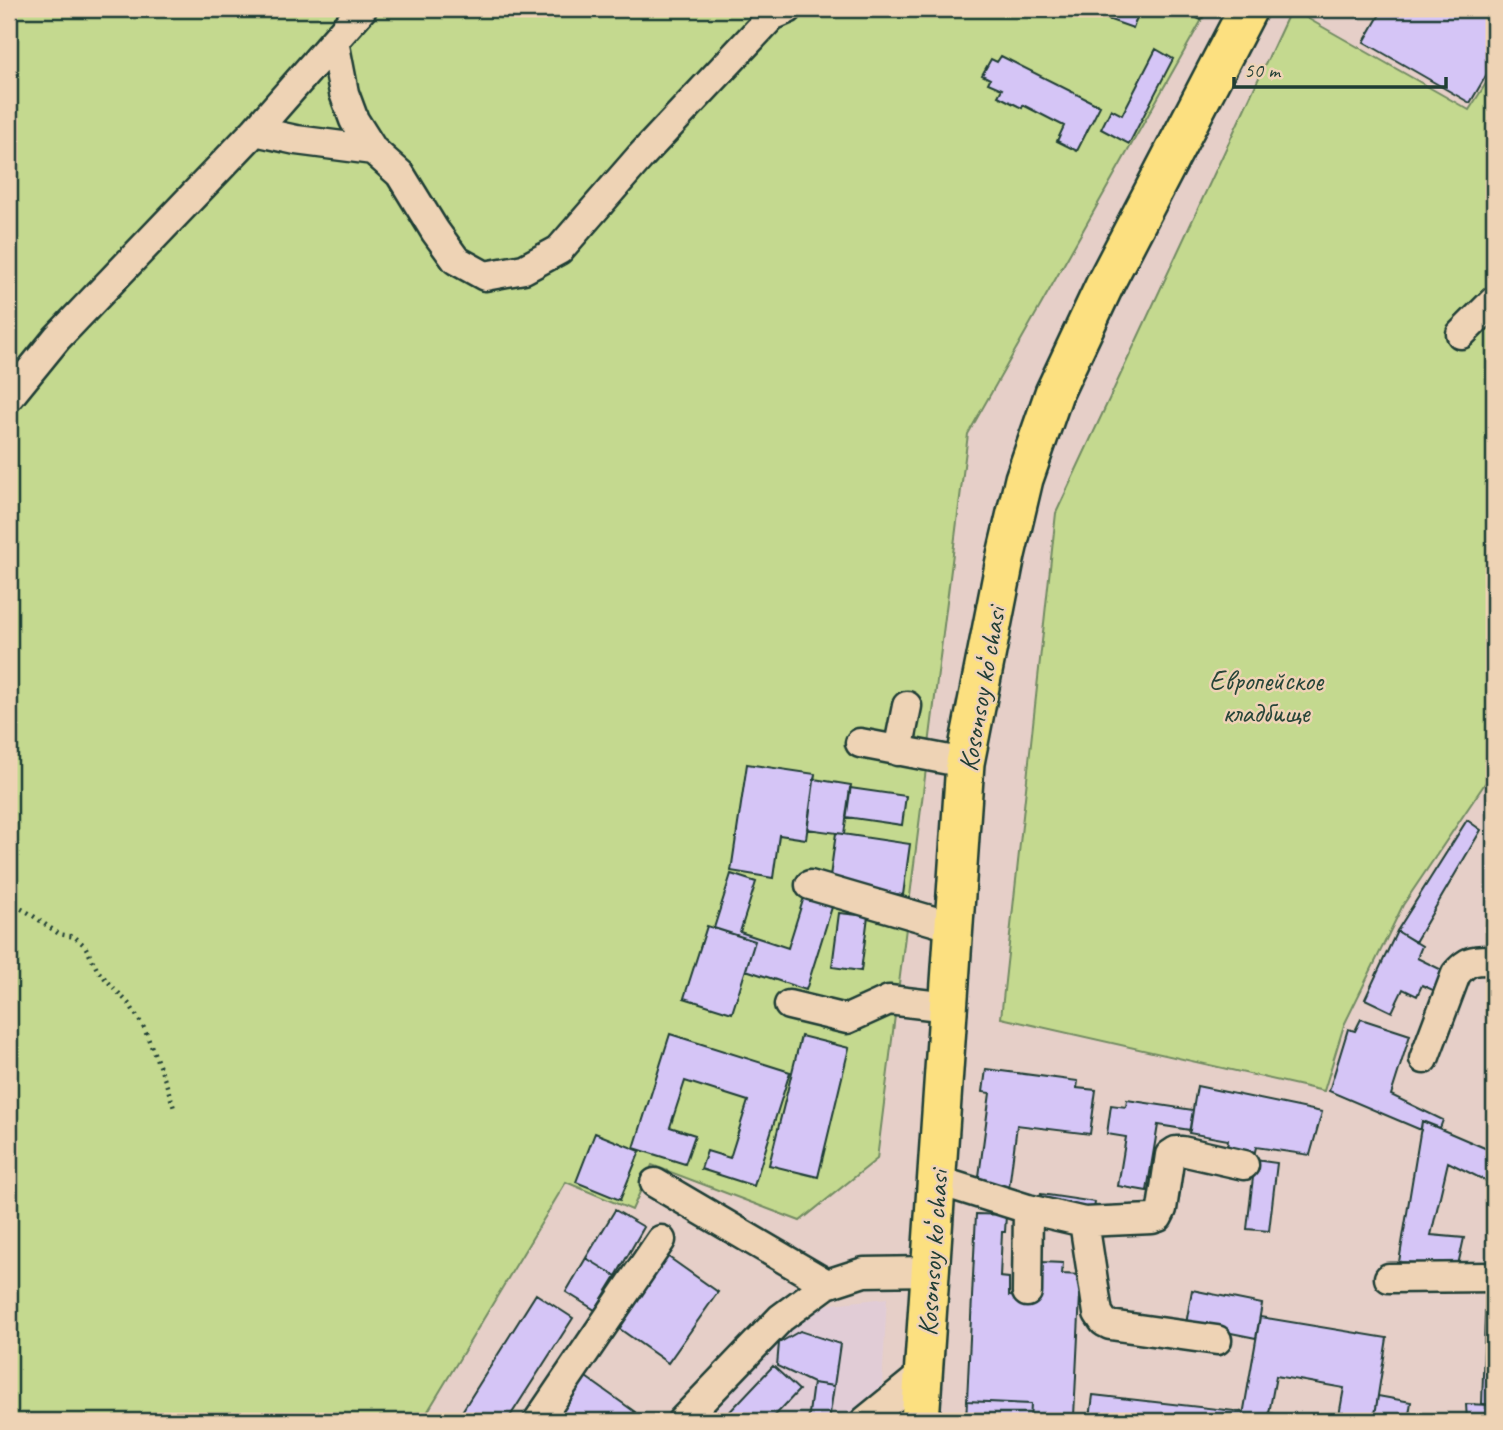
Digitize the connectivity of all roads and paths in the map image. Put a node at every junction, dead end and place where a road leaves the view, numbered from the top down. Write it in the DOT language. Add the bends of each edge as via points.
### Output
graph roads {
  1 [pos="362,9"];
  2 [pos="788,9"];
  3 [pos="1248,9"];
  4 [pos="334,41"];
  5 [pos="255,131"];
  6 [pos="373,150"];
  7 [pos="1494,301"];
  8 [pos="1461,334"];
  9 [pos="9,397"];
  10 [pos="907,706"];
  11 [pos="860,743"];
  12 [pos="898,751"];
  13 [pos="965,763"];
  14 [pos="810,885"];
  15 [pos="9,902"];
  16 [pos="954,927"];
  17 [pos="1492,955"];
  18 [pos="789,1005"];
  19 [pos="948,1007"];
  20 [pos="1424,1059"];
  21 [pos="174,1108"];
  22 [pos="1244,1165"];
  23 [pos="936,1180"];
  24 [pos="655,1183"];
  25 [pos="1028,1209"];
  26 [pos="1084,1222"];
  27 [pos="661,1240"];
  28 [pos="930,1271"];
  29 [pos="1494,1277"];
  30 [pos="1389,1279"];
  31 [pos="827,1284"];
  32 [pos="1027,1292"];
  33 [pos="1217,1340"];
  34 [pos="923,1373"];
  35 [pos="538,1421"];
  36 [pos="682,1421"];
  37 [pos="865,1421"];
  38 [pos="920,1421"];
  1 -- 4 [label="street"];
  2 -- 6 [label="street" via="772,16 559,250 524,269 485,276 456,260 400,174"];
  3 -- 13 [label="main road, Kosonsoy koʻchasi" via="1107,280 1054,393 1024,479"];
  4 -- 5 [label="street"];
  4 -- 6 [label="street" via="344,93"];
  5 -- 6 [label="street"];
  5 -- 9 [label="street" via="57,338"];
  7 -- 8 [label="street"];
  10 -- 12 [label="street"];
  11 -- 12 [label="street"];
  12 -- 13 [label="street"];
  13 -- 16 [label="main road, Kosonsoy koʻchasi"];
  14 -- 16 [label="street"];
  15 -- 21 [label="path" via="85,946 98,971 130,1005 144,1028"];
  16 -- 19 [label="main road, Kosonsoy koʻchasi"];
  17 -- 20 [label="street" via="1473,960 1456,974"];
  18 -- 19 [label="street" via="847,1018 889,1000"];
  19 -- 23 [label="main road, Kosonsoy koʻchasi"];
  22 -- 26 [label="street" via="1175,1151 1170,1156 1158,1217"];
  23 -- 25 [label="street"];
  23 -- 28 [label="main road, Kosonsoy koʻchasi"];
  24 -- 31 [label="street"];
  25 -- 26 [label="street"];
  25 -- 32 [label="street"];
  26 -- 33 [label="street" via="1098,1313 1104,1322"];
  27 -- 35 [label="street"];
  28 -- 31 [label="street" via="864,1272"];
  28 -- 34 [label="main road, Kosonsoy koʻchasi"];
  29 -- 30 [label="street"];
  31 -- 36 [label="street" via="781,1318"];
  34 -- 37 [label="street"];
  34 -- 38 [label="main road, Kosonsoy koʻchasi"];
}
